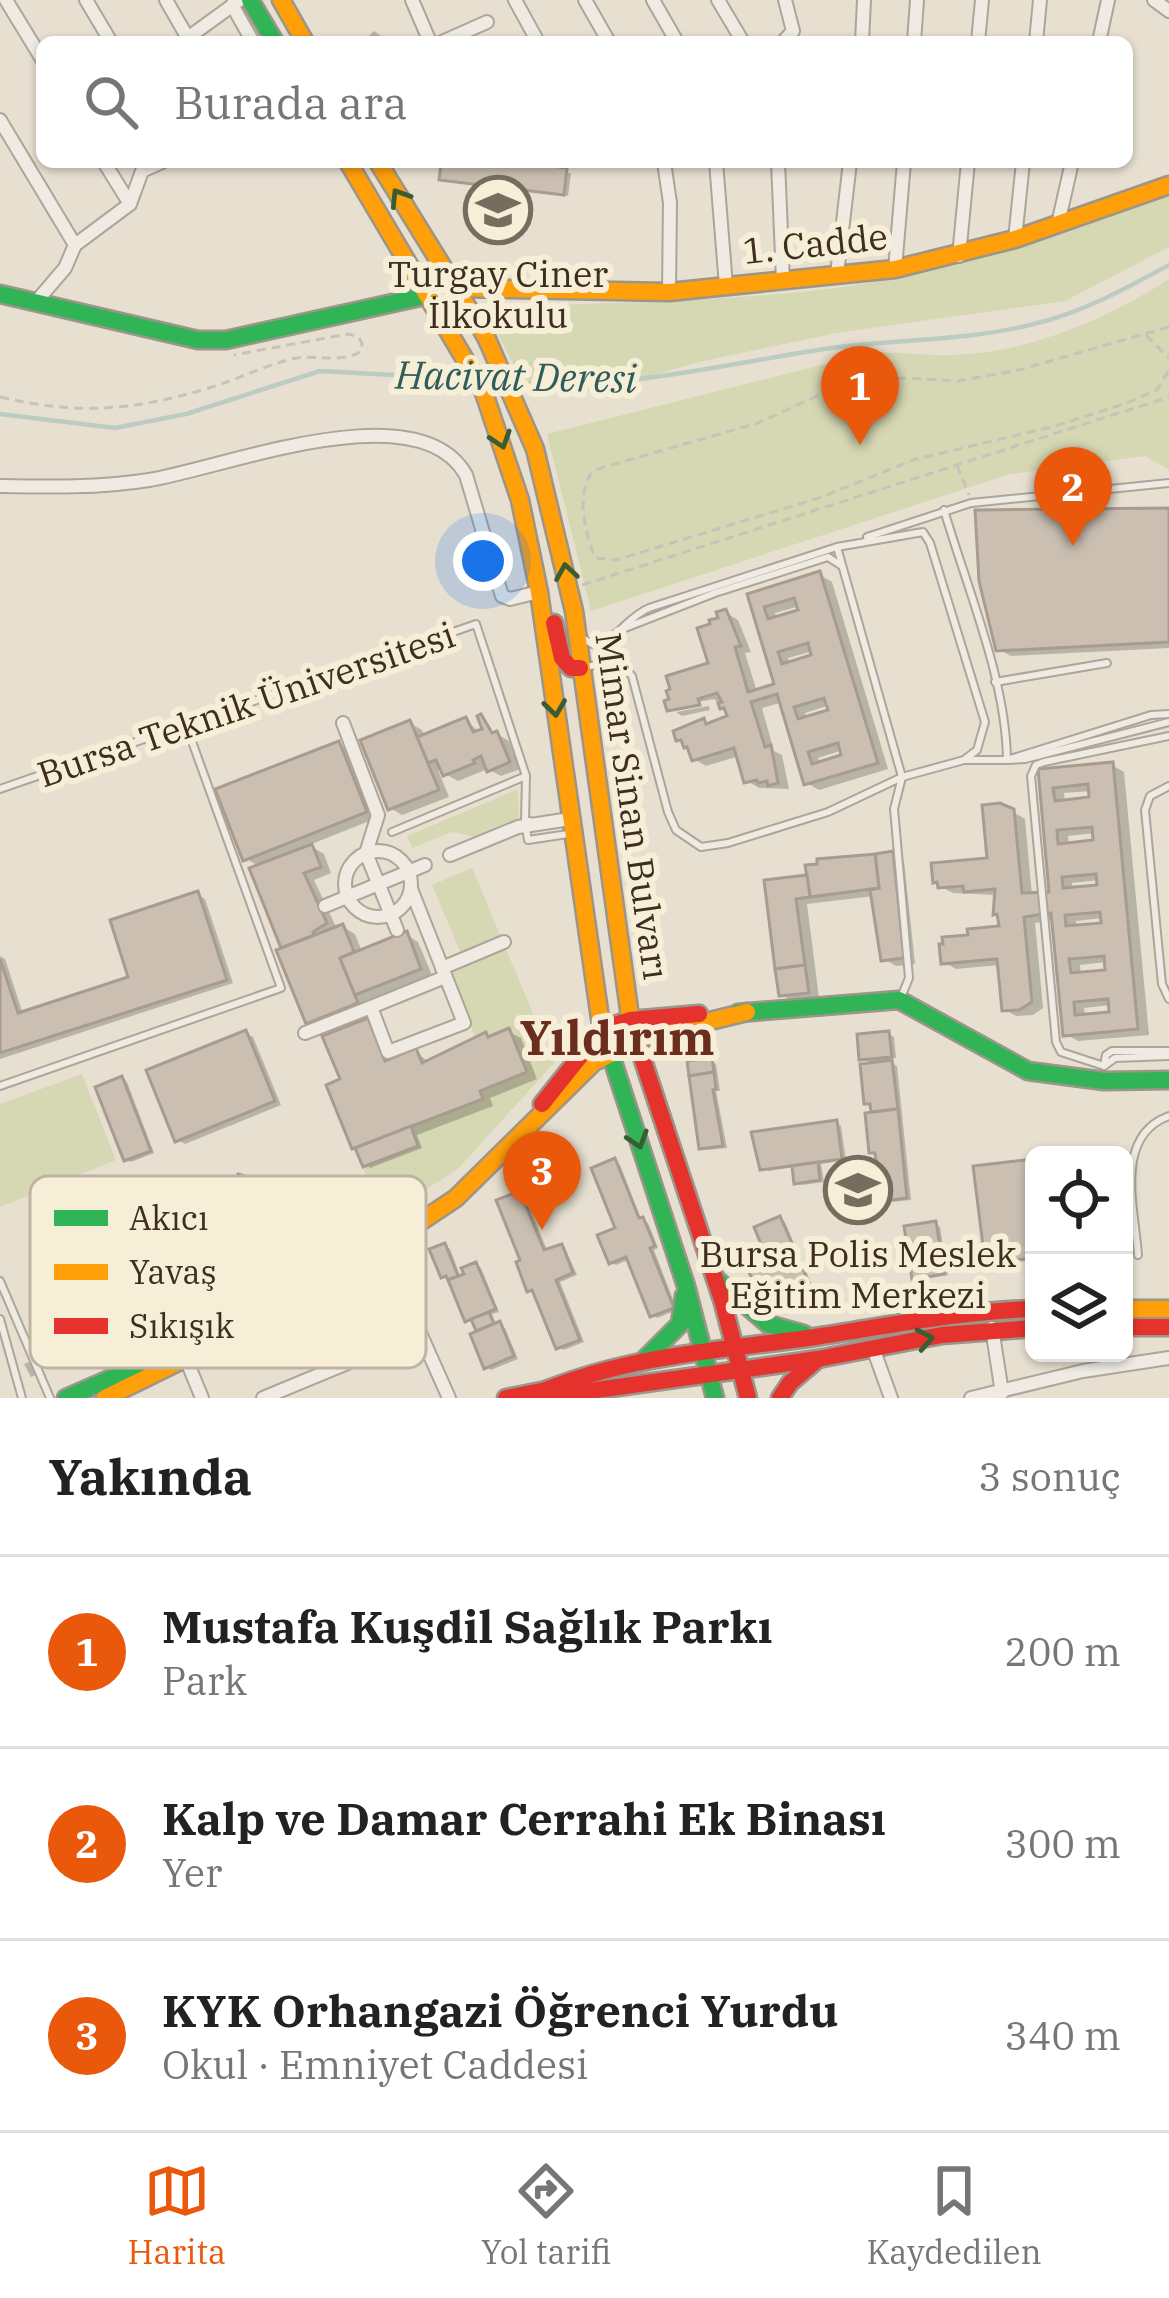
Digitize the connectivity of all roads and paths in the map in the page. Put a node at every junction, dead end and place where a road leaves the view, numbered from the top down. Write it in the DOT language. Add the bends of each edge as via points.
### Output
graph roads {
  1 [pos="7,0"];
  2 [pos="86,0"];
  3 [pos="166,0"];
  4 [pos="281,0"];
  5 [pos="412,0"];
  6 [pos="515,0"];
  7 [pos="585,0"];
  8 [pos="653,0"];
  9 [pos="718,0"];
  10 [pos="785,0"];
  11 [pos="865,0"];
  12 [pos="917,0"];
  13 [pos="982,0"];
  14 [pos="1040,0"];
  15 [pos="1154,0"];
  16 [pos="1105,1"];
  17 [pos="241,2"];
  18 [pos="1169,11"];
  19 [pos="487,22"];
  20 [pos="107,36"];
  21 [pos="185,36"];
  22 [pos="193,36"];
  23 [pos="251,36"];
  24 [pos="270,36"];
  25 [pos="302,36"];
  26 [pos="427,36"];
  27 [pos="470,36"];
  28 [pos="535,36"];
  29 [pos="606,36"];
  30 [pos="674,36"];
  31 [pos="739,36"];
  32 [pos="788,36"];
  33 [pos="862,36"];
  34 [pos="914,36"];
  35 [pos="979,36"];
  36 [pos="1037,36"];
  37 [pos="1100,36"];
  38 [pos="36,49"];
  39 [pos="0,120"];
  40 [pos="108,168"];
  41 [pos="141,168"];
  42 [pos="352,168"];
  43 [pos="382,168"];
  44 [pos="669,168"];
  45 [pos="716,168"];
  46 [pos="778,168"];
  47 [pos="849,168"];
  48 [pos="903,168"];
  49 [pos="967,168"];
  50 [pos="1022,168"];
  51 [pos="1071,168"];
  52 [pos="1169,184"];
  53 [pos="130,204"];
  54 [pos="1058,224"];
  55 [pos="1015,239"];
  56 [pos="75,245"];
  57 [pos="959,256"];
  58 [pos="895,269"];
  59 [pos="837,274"];
  60 [pos="783,280"];
  61 [pos="726,286"];
  62 [pos="669,292"];
  63 [pos="0,294"];
  64 [pos="460,296"];
  65 [pos="36,302"];
  66 [pos="433,302"];
  67 [pos="1169,327"];
  68 [pos="1144,334"];
  69 [pos="231,355"];
  70 [pos="1169,358"];
  71 [pos="1169,370"];
  72 [pos="0,397"];
  73 [pos="1169,397"];
  74 [pos="956,463"];
  75 [pos="1169,483"];
  76 [pos="0,486"];
  77 [pos="971,502"];
  78 [pos="944,510"];
  79 [pos="848,544"];
  80 [pos="837,547"];
  81 [pos="532,552"];
  82 [pos="842,566"];
  83 [pos="539,592"];
  84 [pos="569,593"];
  85 [pos="574,630"];
  86 [pos="621,630"];
  87 [pos="1107,663"];
  88 [pos="580,668"];
  89 [pos="994,682"];
  90 [pos="1169,718"];
  91 [pos="343,723"];
  92 [pos="186,725"];
  93 [pos="1169,736"];
  94 [pos="964,760"];
  95 [pos="1006,760"];
  96 [pos="526,776"];
  97 [pos="902,777"];
  98 [pos="1169,786"];
  99 [pos="0,789"];
  100 [pos="570,822"];
  101 [pos="526,824"];
  102 [pos="392,832"];
  103 [pos="366,853"];
  104 [pos="450,855"];
  105 [pos="424,866"];
  106 [pos="410,872"];
  107 [pos="379,884"];
  108 [pos="411,889"];
  109 [pos="347,897"];
  110 [pos="325,906"];
  111 [pos="391,914"];
  112 [pos="397,929"];
  113 [pos="503,942"];
  114 [pos="444,972"];
  115 [pos="1169,999"];
  116 [pos="899,1000"];
  117 [pos="370,1007"];
  118 [pos="747,1012"];
  119 [pos="630,1020"];
  120 [pos="602,1029"];
  121 [pos="305,1033"];
  122 [pos="636,1041"];
  123 [pos="609,1052"];
  124 [pos="1169,1053"];
  125 [pos="1104,1074"];
  126 [pos="1169,1080"];
  127 [pos="575,1083"];
  128 [pos="0,1086"];
  129 [pos="621,1090"];
  130 [pos="1169,1116"];
  131 [pos="518,1137"];
  132 [pos="426,1218"];
  133 [pos="1138,1255"];
  134 [pos="712,1276"];
  135 [pos="0,1281"];
  136 [pos="686,1286"];
  137 [pos="1133,1309"];
  138 [pos="1169,1309"];
  139 [pos="1025,1310"];
  140 [pos="0,1319"];
  141 [pos="1133,1327"];
  142 [pos="1169,1327"];
  143 [pos="992,1328"];
  144 [pos="1025,1328"];
  145 [pos="814,1337"];
  146 [pos="426,1346"];
  147 [pos="737,1347"];
  148 [pos="873,1348"];
  149 [pos="30,1351"];
  150 [pos="705,1352"];
  151 [pos="10,1358"];
  152 [pos="1169,1358"];
  153 [pos="818,1359"];
  154 [pos="0,1362"];
  155 [pos="639,1364"];
  156 [pos="37,1368"];
  157 [pos="134,1368"];
  158 [pos="167,1368"];
  159 [pos="190,1368"];
  160 [pos="335,1368"];
  161 [pos="742,1370"];
  162 [pos="710,1376"];
  163 [pos="629,1389"];
  164 [pos="545,1390"];
  165 [pos="1002,1394"];
  166 [pos="22,1398"];
  167 [pos="50,1398"];
  168 [pos="66,1398"];
  169 [pos="105,1398"];
  170 [pos="202,1398"];
  171 [pos="263,1398"];
  172 [pos="449,1398"];
  173 [pos="506,1398"];
  174 [pos="682,1398"];
  175 [pos="715,1398"];
  176 [pos="748,1398"];
  177 [pos="780,1398"];
  178 [pos="891,1398"];
  179 [pos="971,1398"];
  1 -- 38 [label="street"];
  2 -- 20 [label="street"];
  3 -- 21 [label="street"];
  4 -- 25 [label="main road"];
  5 -- 26 [label="street"];
  6 -- 28 [label="street"];
  7 -- 29 [label="street"];
  8 -- 30 [label="street"];
  9 -- 31 [label="street"];
  10 -- 32 [label="street"];
  11 -- 33 [label="street"];
  12 -- 34 [label="street"];
  13 -- 35 [label="street"];
  14 -- 36 [label="street"];
  15 -- 18 [label="street"];
  16 -- 37 [label="street"];
  17 -- 22 [label="street"];
  17 -- 23 [label="street"];
  17 -- 24 [label="main road"];
  19 -- 27 [label="street"];
  39 -- 56 [label="street"];
  40 -- 53 [label="street"];
  41 -- 53 [label="street"];
  42 -- 66 [label="main road, Mimar Sinan Bulvarı"];
  64 -- 43 [label="main road, Mimar Sinan Bulvarı, one-way"];
  44 -- 62 [label="street"];
  45 -- 61 [label="street"];
  46 -- 60 [label="street"];
  47 -- 59 [label="street"];
  48 -- 58 [label="street"];
  49 -- 57 [label="street"];
  50 -- 55 [label="street"];
  51 -- 54 [label="street"];
  52 -- 54 [label="main road, 1. Cadde"];
  53 -- 56 [label="street"];
  54 -- 55 [label="main road, 1. Cadde"];
  55 -- 57 [label="main road, 1. Cadde"];
  56 -- 65 [label="street"];
  57 -- 58 [label="main road, 1. Cadde"];
  58 -- 59 [label="main road, 1. Cadde"];
  59 -- 60 [label="main road, 1. Cadde"];
  60 -- 61 [label="main road, 1. Cadde"];
  61 -- 62 [label="main road, 1. Cadde"];
  62 -- 64 [label="main road, 1. Cadde"];
  63 -- 65 [label="main road"];
  84 -- 64 [label="main road, Mimar Sinan Bulvarı, one-way" via="516,397"];
  65 -- 66 [label="main road" via="226,340"];
  66 -- 81 [label="main road, Mimar Sinan Bulvarı, one-way" via="483,390"];
  67 -- 68 [label="path"];
  68 -- 70 [label="path"];
  68 -- 71 [label="path" via="1019,370 958,381 902,378 817,396 758,423 594,470 583,494 590,548 595,558 616,560 913,460 1055,426 1142,398"];
  69 -- 72 [label="path" via="348,334 362,344 351,357 298,358 207,389 103,409 57,410"];
  73 -- 74 [label="path"];
  74 -- 77 [label="path"];
  74 -- 84 [label="path"];
  75 -- 77 [label="lane"];
  76 -- 83 [label="street" via="84,488 296,444 418,439 456,457 466,475 502,596"];
  77 -- 78 [label="lane"];
  78 -- 79 [label="lane"];
  78 -- 89 [label="lane"];
  79 -- 80 [label="lane"];
  79 -- 94 [label="lane" via="923,532 930,543 986,722 977,750"];
  80 -- 82 [label="lane"];
  80 -- 86 [label="lane" via="649,608"];
  81 -- 83 [label="main road, Mimar Sinan Bulvarı"];
  81 -- 88 [label="main road" via="547,574 562,658"];
  82 -- 86 [label="lane" via="828,557"];
  82 -- 97 [label="lane"];
  83 -- 100 [label="main road, Mimar Sinan Bulvarı, one-way"];
  84 -- 85 [label="main road, Mimar Sinan Bulvarı"];
  85 -- 86 [label="lane" via="592,644"];
  85 -- 88 [label="main road, Mimar Sinan Bulvarı"];
  87 -- 89 [label="lane"];
  88 -- 97 [label="lane" via="614,663 632,676 668,812 676,830 700,847 828,812"];
  88 -- 119 [label="main road, Mimar Sinan Bulvarı"];
  89 -- 95 [label="lane"];
  90 -- 95 [label="lane" via="1150,716"];
  91 -- 103 [label="street" via="378,815"];
  92 -- 96 [label="lane, Bursa Teknik Üniversitesi" via="476,624"];
  92 -- 99 [label="lane, Bursa Teknik Üniversitesi"];
  92 -- 128 [label="lane" via="281,988"];
  93 -- 125 [label="lane" via="1044,762 1031,776 1056,1042"];
  94 -- 95 [label="lane"];
  94 -- 97 [label="lane"];
  96 -- 101 [label="lane, Bursa Teknik Üniversitesi"];
  96 -- 102 [label="lane"];
  97 -- 116 [label="lane" via="894,809 910,978"];
  98 -- 115 [label="lane" via="1150,796 1145,810"];
  100 -- 101 [label="street"];
  100 -- 120 [label="main road, Mimar Sinan Bulvarı"];
  101 -- 104 [label="street"];
  103 -- 106 [label="street" via="392,853"];
  103 -- 107 [label="street"];
  103 -- 109 [label="street" via="351,863"];
  105 -- 106 [label="street"];
  106 -- 107 [label="street"];
  106 -- 108 [label="street"];
  107 -- 109 [label="street"];
  107 -- 111 [label="street"];
  108 -- 111 [label="street"];
  108 -- 114 [label="street"];
  109 -- 110 [label="street"];
  109 -- 111 [label="street" via="363,914"];
  111 -- 112 [label="street"];
  113 -- 114 [label="street"];
  114 -- 117 [label="street"];
  114 -- 117 [label="street" via="464,1023 388,1052"];
  116 -- 118 [label="main road"];
  116 -- 125 [label="main road" via="1028,1071"];
  117 -- 121 [label="street"];
  118 -- 119 [label="main road"];
  118 -- 122 [label="main road"];
  119 -- 120 [label="main road"];
  119 -- 122 [label="main road, Mimar Sinan Bulvarı"];
  120 -- 123 [label="main road, Mimar Sinan Bulvarı"];
  120 -- 131 [label="main road"];
  122 -- 123 [label="main road"];
  122 -- 134 [label="main road, Mimar Sinan Bulvarı"];
  123 -- 127 [label="main road"];
  123 -- 129 [label="main road, Mimar Sinan Bulvarı"];
  124 -- 125 [label="lane" via="1115,1058"];
  125 -- 126 [label="main road"];
  127 -- 129 [label="main road" via="604,1072"];
  127 -- 131 [label="main road"];
  129 -- 136 [label="main road, Mimar Sinan Bulvarı, one-way"];
  130 -- 133 [label="lane" via="1148,1127 1131,1158"];
  131 -- 132 [label="main road"];
  134 -- 145 [label="main road" via="768,1324"];
  134 -- 147 [label="main road, Mimar Sinan Bulvarı"];
  135 -- 149 [label="lane"];
  136 -- 150 [label="main road, Mimar Sinan Bulvarı"];
  136 -- 155 [label="main road" via="680,1324"];
  137 -- 138 [label="main road"];
  139 -- 145 [label="main road"];
  140 -- 151 [label="lane"];
  141 -- 142 [label="main road"];
  143 -- 144 [label="main road"];
  148 -- 143 [label="main road, one-way"];
  143 -- 165 [label="street"];
  145 -- 147 [label="main road"];
  146 -- 172 [label="street"];
  147 -- 150 [label="main road"];
  147 -- 161 [label="main road, Mimar Sinan Bulvarı"];
  148 -- 153 [label="main road"];
  148 -- 178 [label="street"];
  150 -- 155 [label="main road"];
  150 -- 162 [label="main road, Mimar Sinan Bulvarı"];
  151 -- 154 [label="lane"];
  151 -- 166 [label="lane"];
  152 -- 165 [label="street"];
  153 -- 161 [label="main road"];
  153 -- 177 [label="main road"];
  155 -- 164 [label="main road"];
  156 -- 167 [label="lane"];
  157 -- 168 [label="main road"];
  158 -- 169 [label="main road"];
  159 -- 170 [label="street"];
  160 -- 171 [label="street"];
  161 -- 162 [label="main road"];
  161 -- 176 [label="main road, Mimar Sinan Bulvarı"];
  162 -- 163 [label="main road"];
  162 -- 175 [label="main road, Mimar Sinan Bulvarı"];
  163 -- 164 [label="main road"];
  163 -- 174 [label="main road"];
  164 -- 173 [label="main road"];
  165 -- 179 [label="street"];
}
